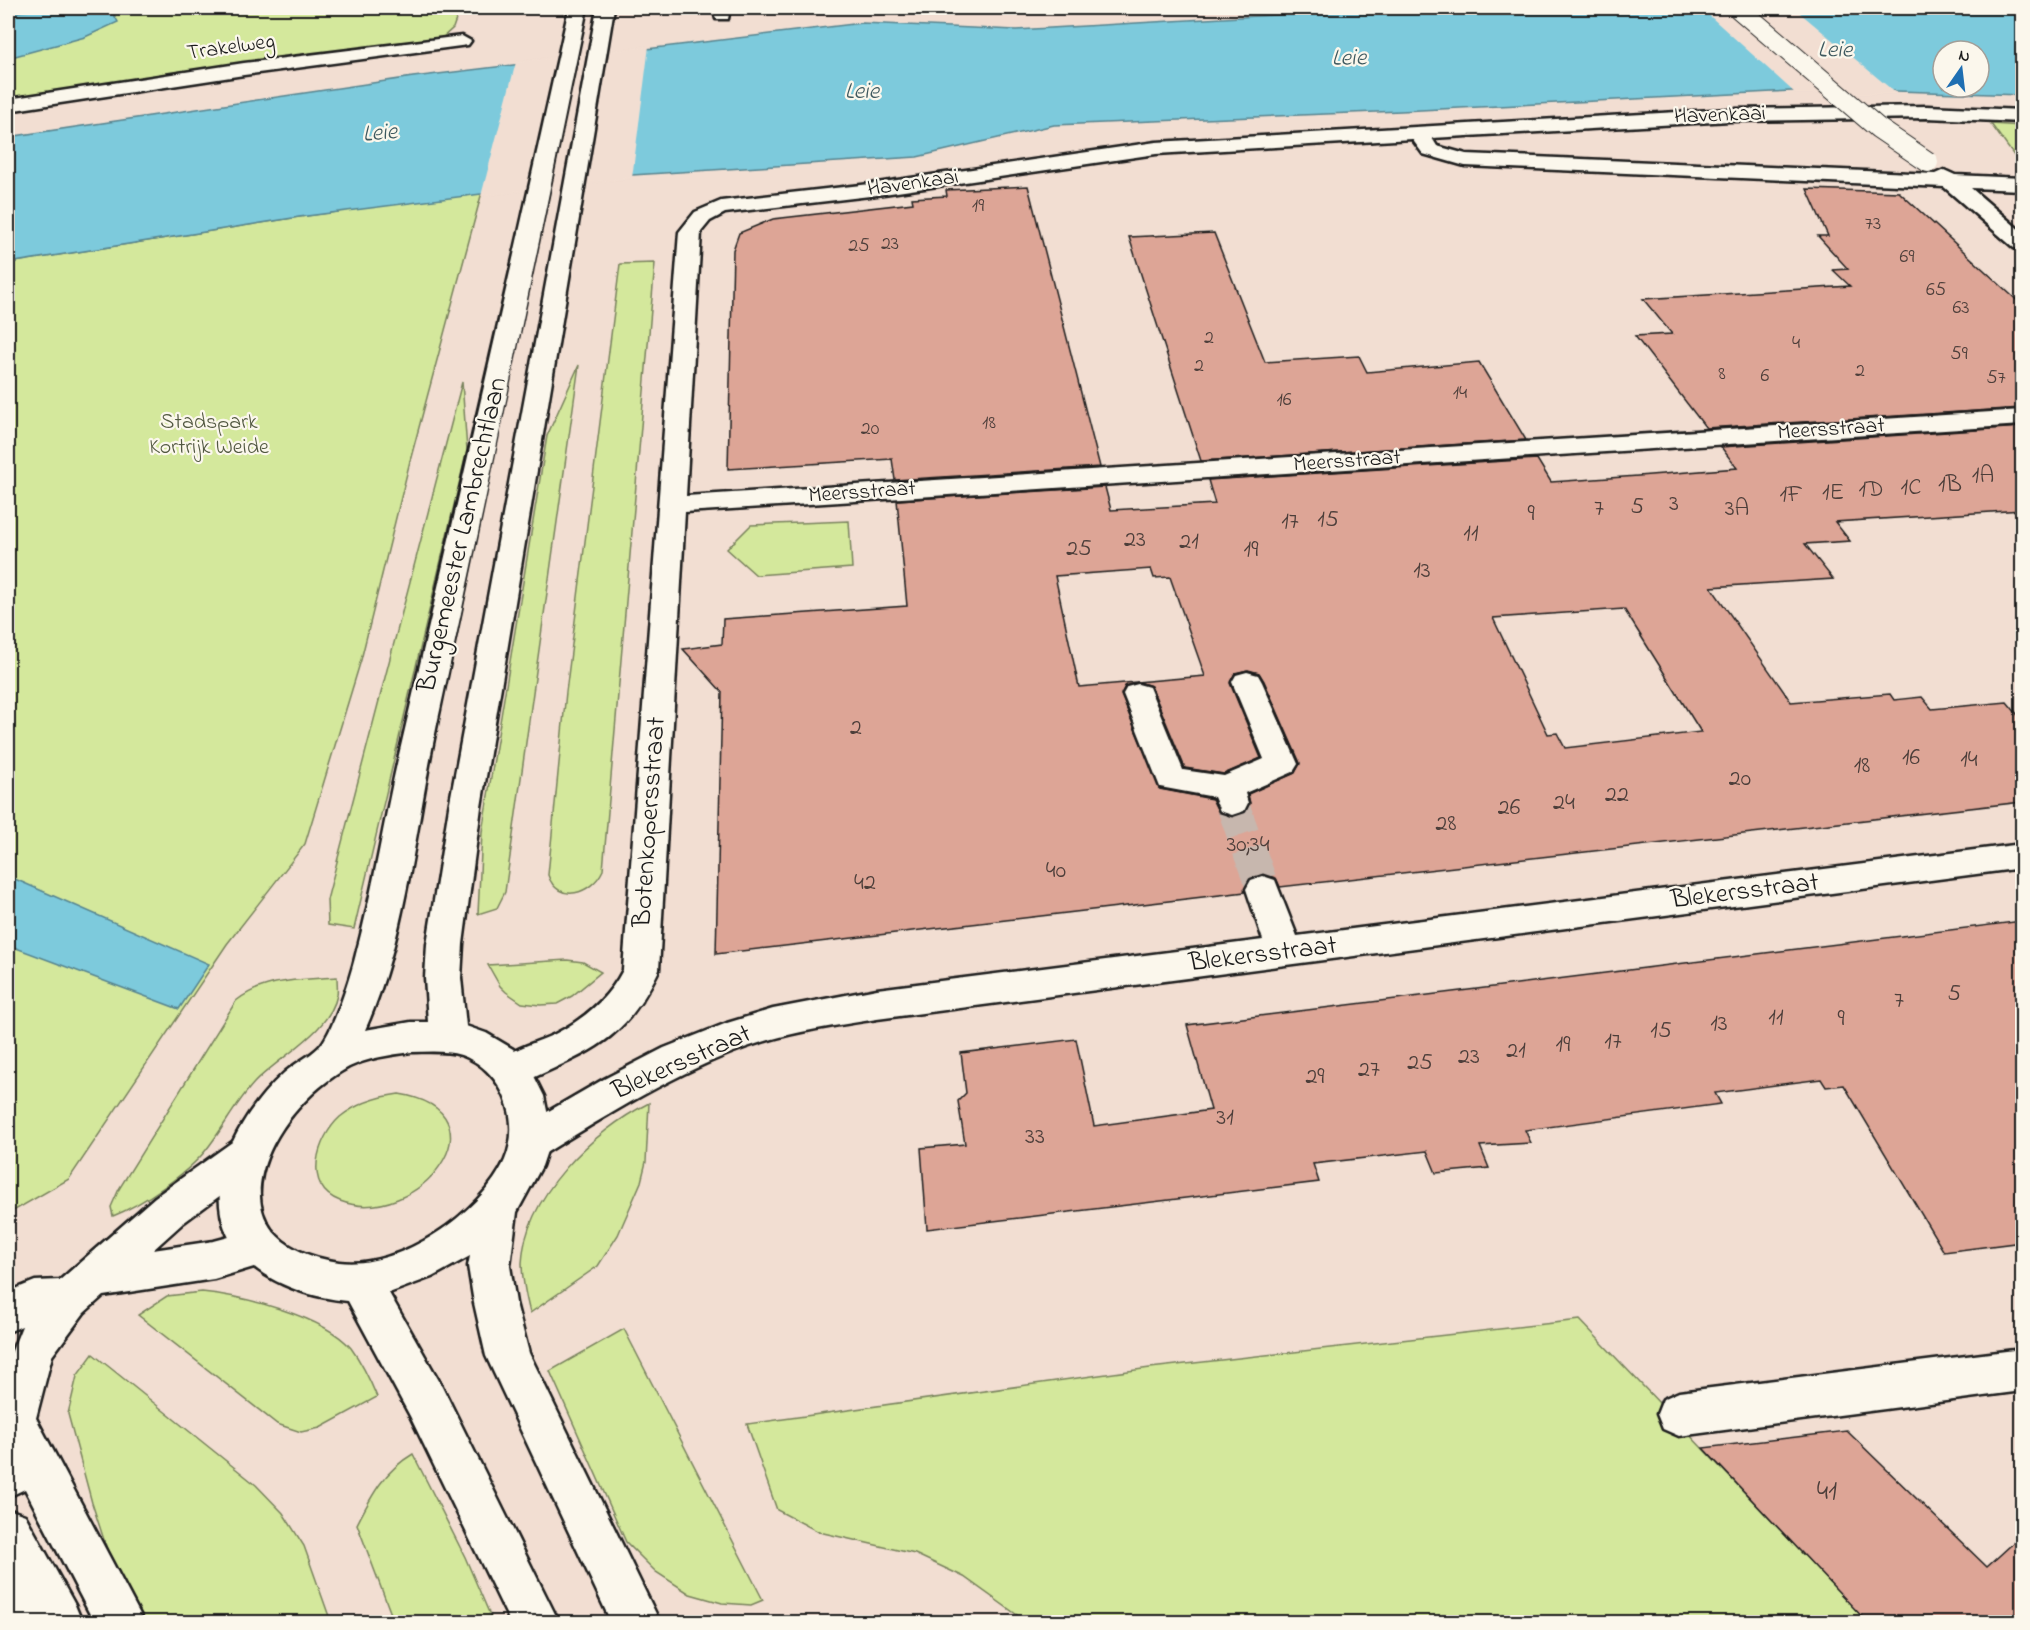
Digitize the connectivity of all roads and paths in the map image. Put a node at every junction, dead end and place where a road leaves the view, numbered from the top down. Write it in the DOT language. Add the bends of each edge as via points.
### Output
graph roads {
  1 [pos="578,8"];
  2 [pos="606,8"];
  3 [pos="1738,8"];
  4 [pos="1761,8"];
  5 [pos="462,41"];
  6 [pos="8,105"];
  7 [pos="2022,116"];
  8 [pos="1418,133"];
  9 [pos="1928,162"];
  10 [pos="1950,181"];
  11 [pos="2022,184"];
  12 [pos="2022,243"];
  13 [pos="2022,418"];
  14 [pos="670,505"];
  15 [pos="1247,682"];
  16 [pos="1138,694"];
  17 [pos="2022,856"];
  18 [pos="1263,889"];
  19 [pos="1285,952"];
  20 [pos="448,1037"];
  21 [pos="334,1058"];
  22 [pos="511,1071"];
  23 [pos="530,1142"];
  24 [pos="249,1152"];
  25 [pos="498,1206"];
  26 [pos="259,1248"];
  27 [pos="360,1282"];
  28 [pos="82,1289"];
  29 [pos="8,1312"];
  30 [pos="2022,1370"];
  31 [pos="1679,1414"];
  32 [pos="13,1420"];
  33 [pos="8,1474"];
  34 [pos="8,1532"];
  35 [pos="8,1545"];
  36 [pos="26,1623"];
  37 [pos="58,1623"];
  38 [pos="120,1623"];
  39 [pos="535,1623"];
  40 [pos="636,1623"];
  1 -- 21 [label="street, Burgemeester Lambrechtlaan" via="418,736 375,951 362,997"];
  2 -- 20 [label="street, Burgemeester Lambrechtlaan" via="465,807 445,944 443,978"];
  3 -- 9 [label="street, bridge" via="1870,121"];
  4 -- 9 [label="street, bridge" via="1896,125"];
  5 -- 6 [label="street, Trakelweg"];
  7 -- 8 [label="street, Havenkaai" via="1927,112 1730,115"];
  8 -- 10 [label="street, Havenkaai" via="1430,150 1465,160"];
  8 -- 14 [label="street, Havenkaai" via="1156,148 870,190 721,207 706,213 690,232"];
  9 -- 10 [label="street"];
  10 -- 11 [label="street, Havenkaai"];
  10 -- 12 [label="street"];
  13 -- 14 [label="street, Meersstraat"];
  14 -- 22 [label="street, Botenkopersstraat" via="641,970 625,1003 606,1021 584,1037"];
  15 -- 16 [label="street" via="1282,764 1230,796 1170,779"];
  17 -- 19 [label="street, Blekersstraat"];
  18 -- 19 [label="street"];
  19 -- 23 [label="street, Blekersstraat" via="877,1004 774,1024 678,1059"];
  20 -- 21 [label="street" via="411,1036 372,1042"];
  20 -- 22 [label="street" via="492,1053"];
  21 -- 24 [label="street" via="304,1077 271,1112"];
  22 -- 23 [label="street" via="527,1100"];
  23 -- 25 [label="street"];
  24 -- 26 [label="street" via="240,1203 245,1226"];
  24 -- 28 [label="street" via="169,1210"];
  25 -- 27 [label="street" via="455,1244 409,1267"];
  25 -- 40 [label="street" via="489,1266 508,1356"];
  26 -- 27 [label="street" via="279,1263 321,1278"];
  26 -- 28 [label="street"];
  27 -- 39 [label="street" via="426,1401"];
  28 -- 29 [label="street"];
  28 -- 32 [label="street" via="33,1347"];
  30 -- 31 [label="street"];
  32 -- 33 [label="street"];
  32 -- 38 [label="street"];
  34 -- 37 [label="street"];
  35 -- 36 [label="street"];
}
